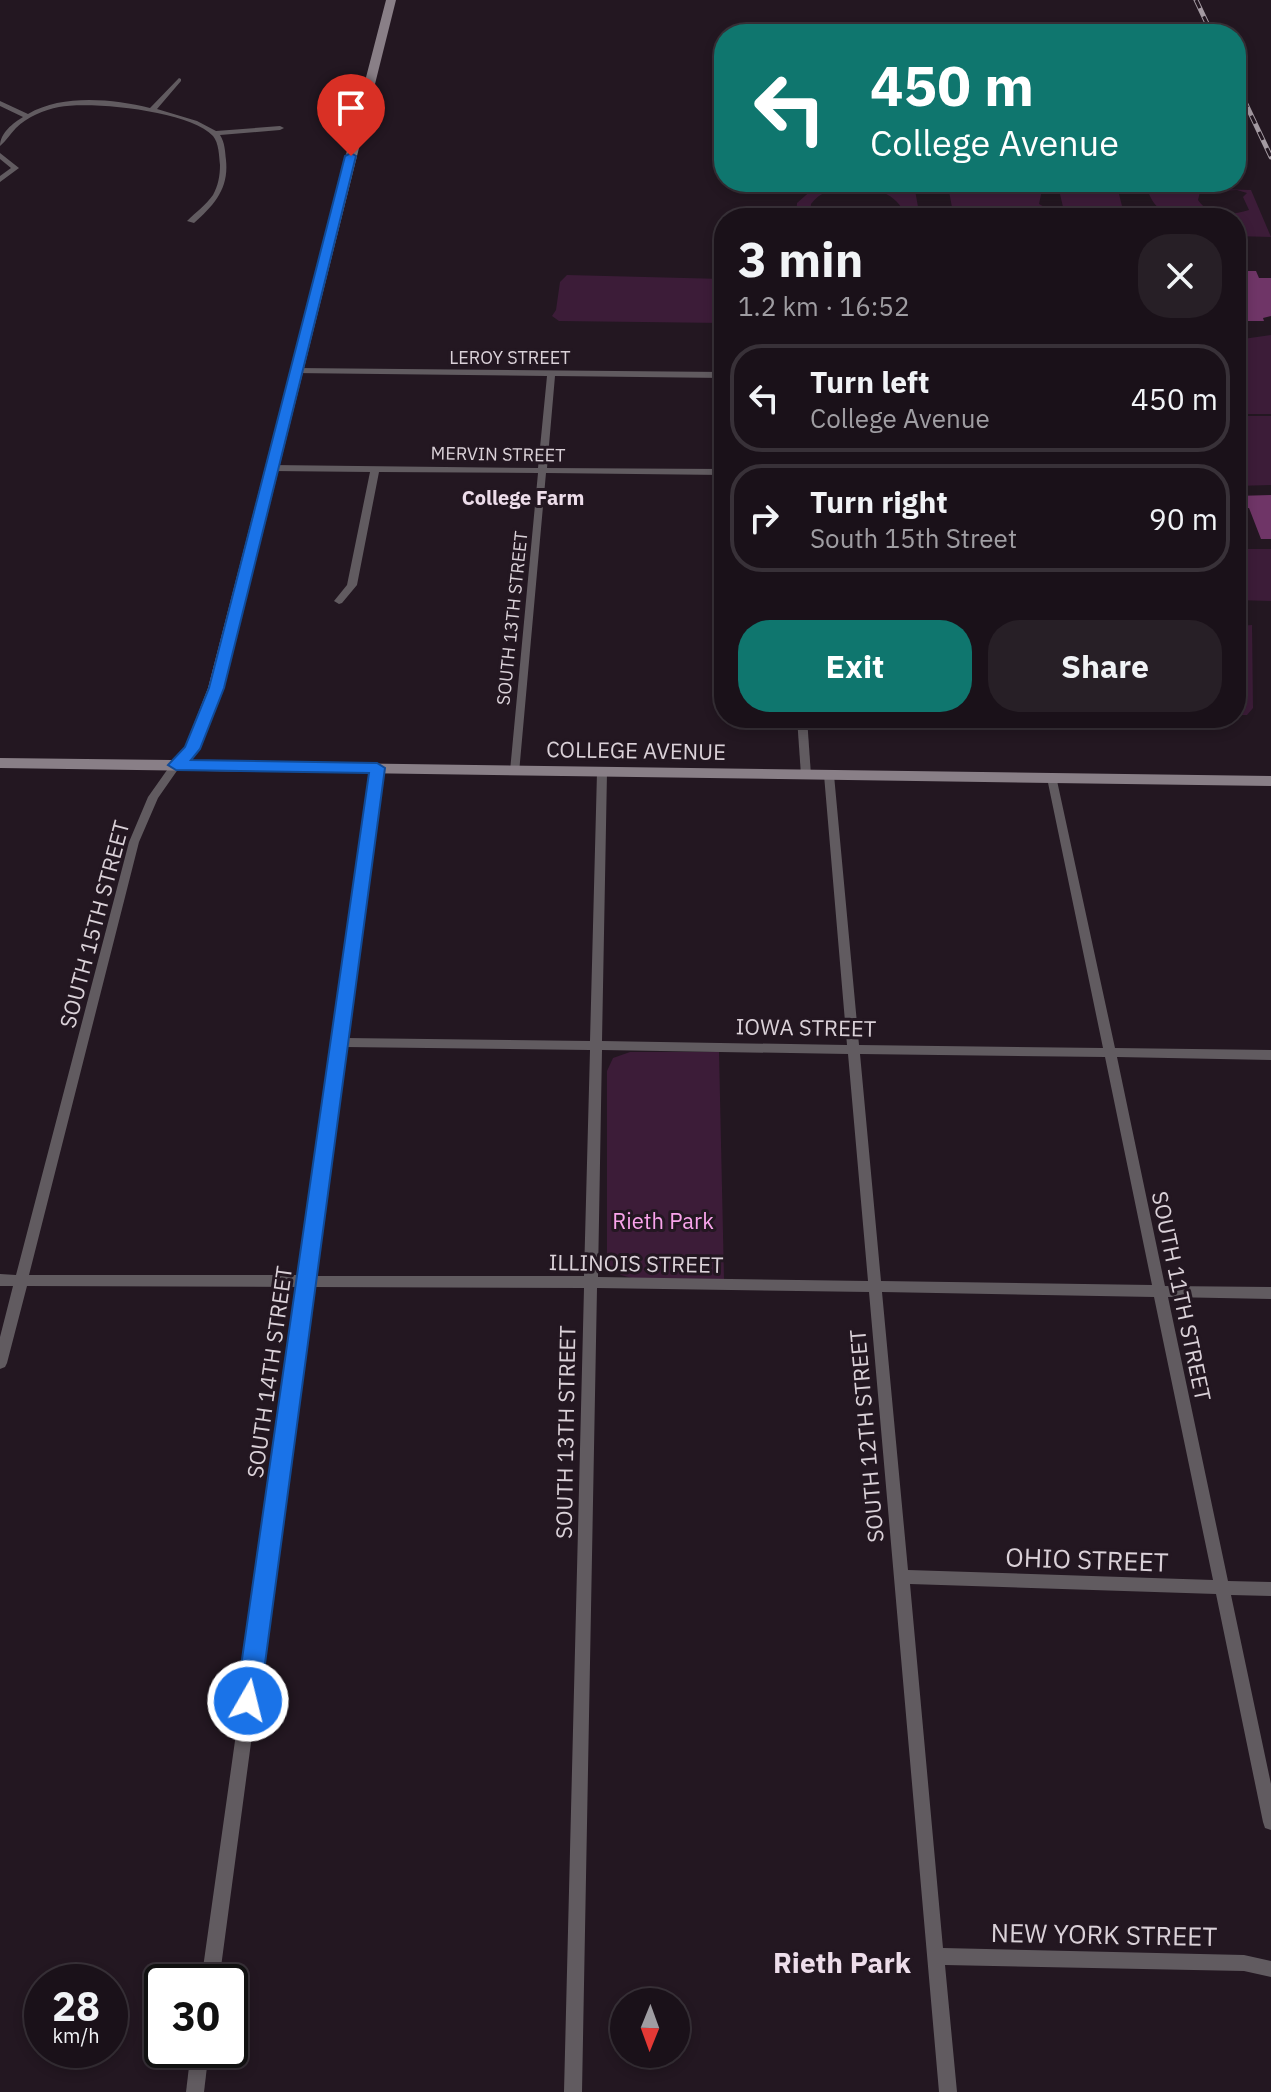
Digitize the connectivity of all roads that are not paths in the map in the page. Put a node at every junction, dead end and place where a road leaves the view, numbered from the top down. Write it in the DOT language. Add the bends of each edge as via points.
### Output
graph roads {
  1 [pos="391,0"];
  2 [pos="179,80"];
  3 [pos="0,103"];
  4 [pos="153,109"];
  5 [pos="29,117"];
  6 [pos="280,128"];
  7 [pos="216,133"];
  8 [pos="0,144"];
  9 [pos="0,155"];
  10 [pos="0,180"];
  11 [pos="191,221"];
  12 [pos="296,371"];
  13 [pos="551,373"];
  14 [pos="714,375"];
  15 [pos="272,468"];
  16 [pos="375,469"];
  17 [pos="544,471"];
  18 [pos="714,472"];
  19 [pos="339,601"];
  20 [pos="803,728"];
  21 [pos="0,763"];
  22 [pos="176,765"];
  23 [pos="377,768"];
  24 [pos="515,771"];
  25 [pos="602,772"];
  26 [pos="806,775"];
  27 [pos="829,775"];
  28 [pos="1052,778"];
  29 [pos="1271,781"];
  30 [pos="340,1042"];
  31 [pos="596,1045"];
  32 [pos="853,1048"];
  33 [pos="1108,1054"];
  34 [pos="1271,1055"];
  35 [pos="306,1279"];
  36 [pos="0,1280"];
  37 [pos="21,1280"];
  38 [pos="590,1282"];
  39 [pos="875,1287"];
  40 [pos="1160,1292"];
  41 [pos="1271,1293"];
  42 [pos="0,1363"];
  43 [pos="902,1577"];
  44 [pos="1219,1587"];
  45 [pos="1271,1589"];
  46 [pos="1271,1822"];
  47 [pos="935,1956"];
  48 [pos="212,1964"];
  49 [pos="1271,1969"];
  50 [pos="198,2068"];
  51 [pos="195,2092"];
  52 [pos="573,2092"];
  53 [pos="948,2092"];
  1 -- 12 [label="street, SOUTH 15TH STREET"];
  2 -- 4 [label="street"];
  3 -- 5 [label="street"];
  4 -- 5 [label="street" via="91,102"];
  4 -- 7 [label="street"];
  5 -- 8 [label="street"];
  6 -- 7 [label="street"];
  7 -- 11 [label="street" via="223,186"];
  9 -- 10 [label="street" via="15,168"];
  12 -- 13 [label="street, LEROY STREET"];
  12 -- 15 [label="street, SOUTH 15TH STREET"];
  13 -- 14 [label="street, LEROY STREET"];
  13 -- 17 [label="street, SOUTH 13TH STREET"];
  15 -- 16 [label="street, MERVIN STREET"];
  15 -- 22 [label="street, SOUTH 15TH STREET" via="211,707 192,749"];
  16 -- 17 [label="street, MERVIN STREET"];
  16 -- 19 [label="street" via="352,585"];
  17 -- 18 [label="street, MERVIN STREET"];
  17 -- 24 [label="street, SOUTH 13TH STREET"];
  20 -- 26 [label="street"];
  21 -- 22 [label="street, COLLEGE AVENUE"];
  22 -- 23 [label="street, COLLEGE AVENUE"];
  22 -- 37 [label="street, SOUTH 15TH STREET" via="153,797 134,842"];
  23 -- 24 [label="street, COLLEGE AVENUE"];
  23 -- 30 [label="street, SOUTH 14TH STREET"];
  24 -- 25 [label="street, COLLEGE AVENUE"];
  25 -- 26 [label="street, COLLEGE AVENUE"];
  25 -- 31 [label="street, SOUTH 13TH STREET"];
  26 -- 27 [label="street, COLLEGE AVENUE"];
  27 -- 28 [label="street, COLLEGE AVENUE"];
  27 -- 32 [label="street, SOUTH 12TH STREET"];
  28 -- 29 [label="street, COLLEGE AVENUE"];
  28 -- 33 [label="street, SOUTH 11TH STREET"];
  30 -- 31 [label="street, IOWA STREET"];
  30 -- 35 [label="street, SOUTH 14TH STREET"];
  31 -- 32 [label="street, IOWA STREET"];
  31 -- 38 [label="street, SOUTH 13TH STREET"];
  32 -- 33 [label="street, IOWA STREET"];
  32 -- 39 [label="street, SOUTH 12TH STREET"];
  33 -- 34 [label="street, IOWA STREET"];
  33 -- 40 [label="street, SOUTH 11TH STREET"];
  35 -- 37 [label="street, ILLINOIS STREET"];
  35 -- 38 [label="street, ILLINOIS STREET"];
  35 -- 48 [label="street, SOUTH 14TH STREET"];
  36 -- 37 [label="street, ILLINOIS STREET"];
  37 -- 42 [label="street, SOUTH 15TH STREET"];
  38 -- 39 [label="street, ILLINOIS STREET"];
  38 -- 52 [label="street, SOUTH 13TH STREET"];
  39 -- 40 [label="street, ILLINOIS STREET"];
  39 -- 43 [label="street, SOUTH 12TH STREET"];
  40 -- 41 [label="street, ILLINOIS STREET"];
  40 -- 44 [label="street, SOUTH 11TH STREET"];
  43 -- 44 [label="street, OHIO STREET"];
  43 -- 47 [label="street, SOUTH 12TH STREET"];
  44 -- 45 [label="street, OHIO STREET"];
  44 -- 46 [label="street, SOUTH 11TH STREET"];
  47 -- 49 [label="street, NEW YORK STREET" via="1244,1963"];
  47 -- 53 [label="street, SOUTH 12TH STREET"];
  50 -- 51 [label="street"];
}
